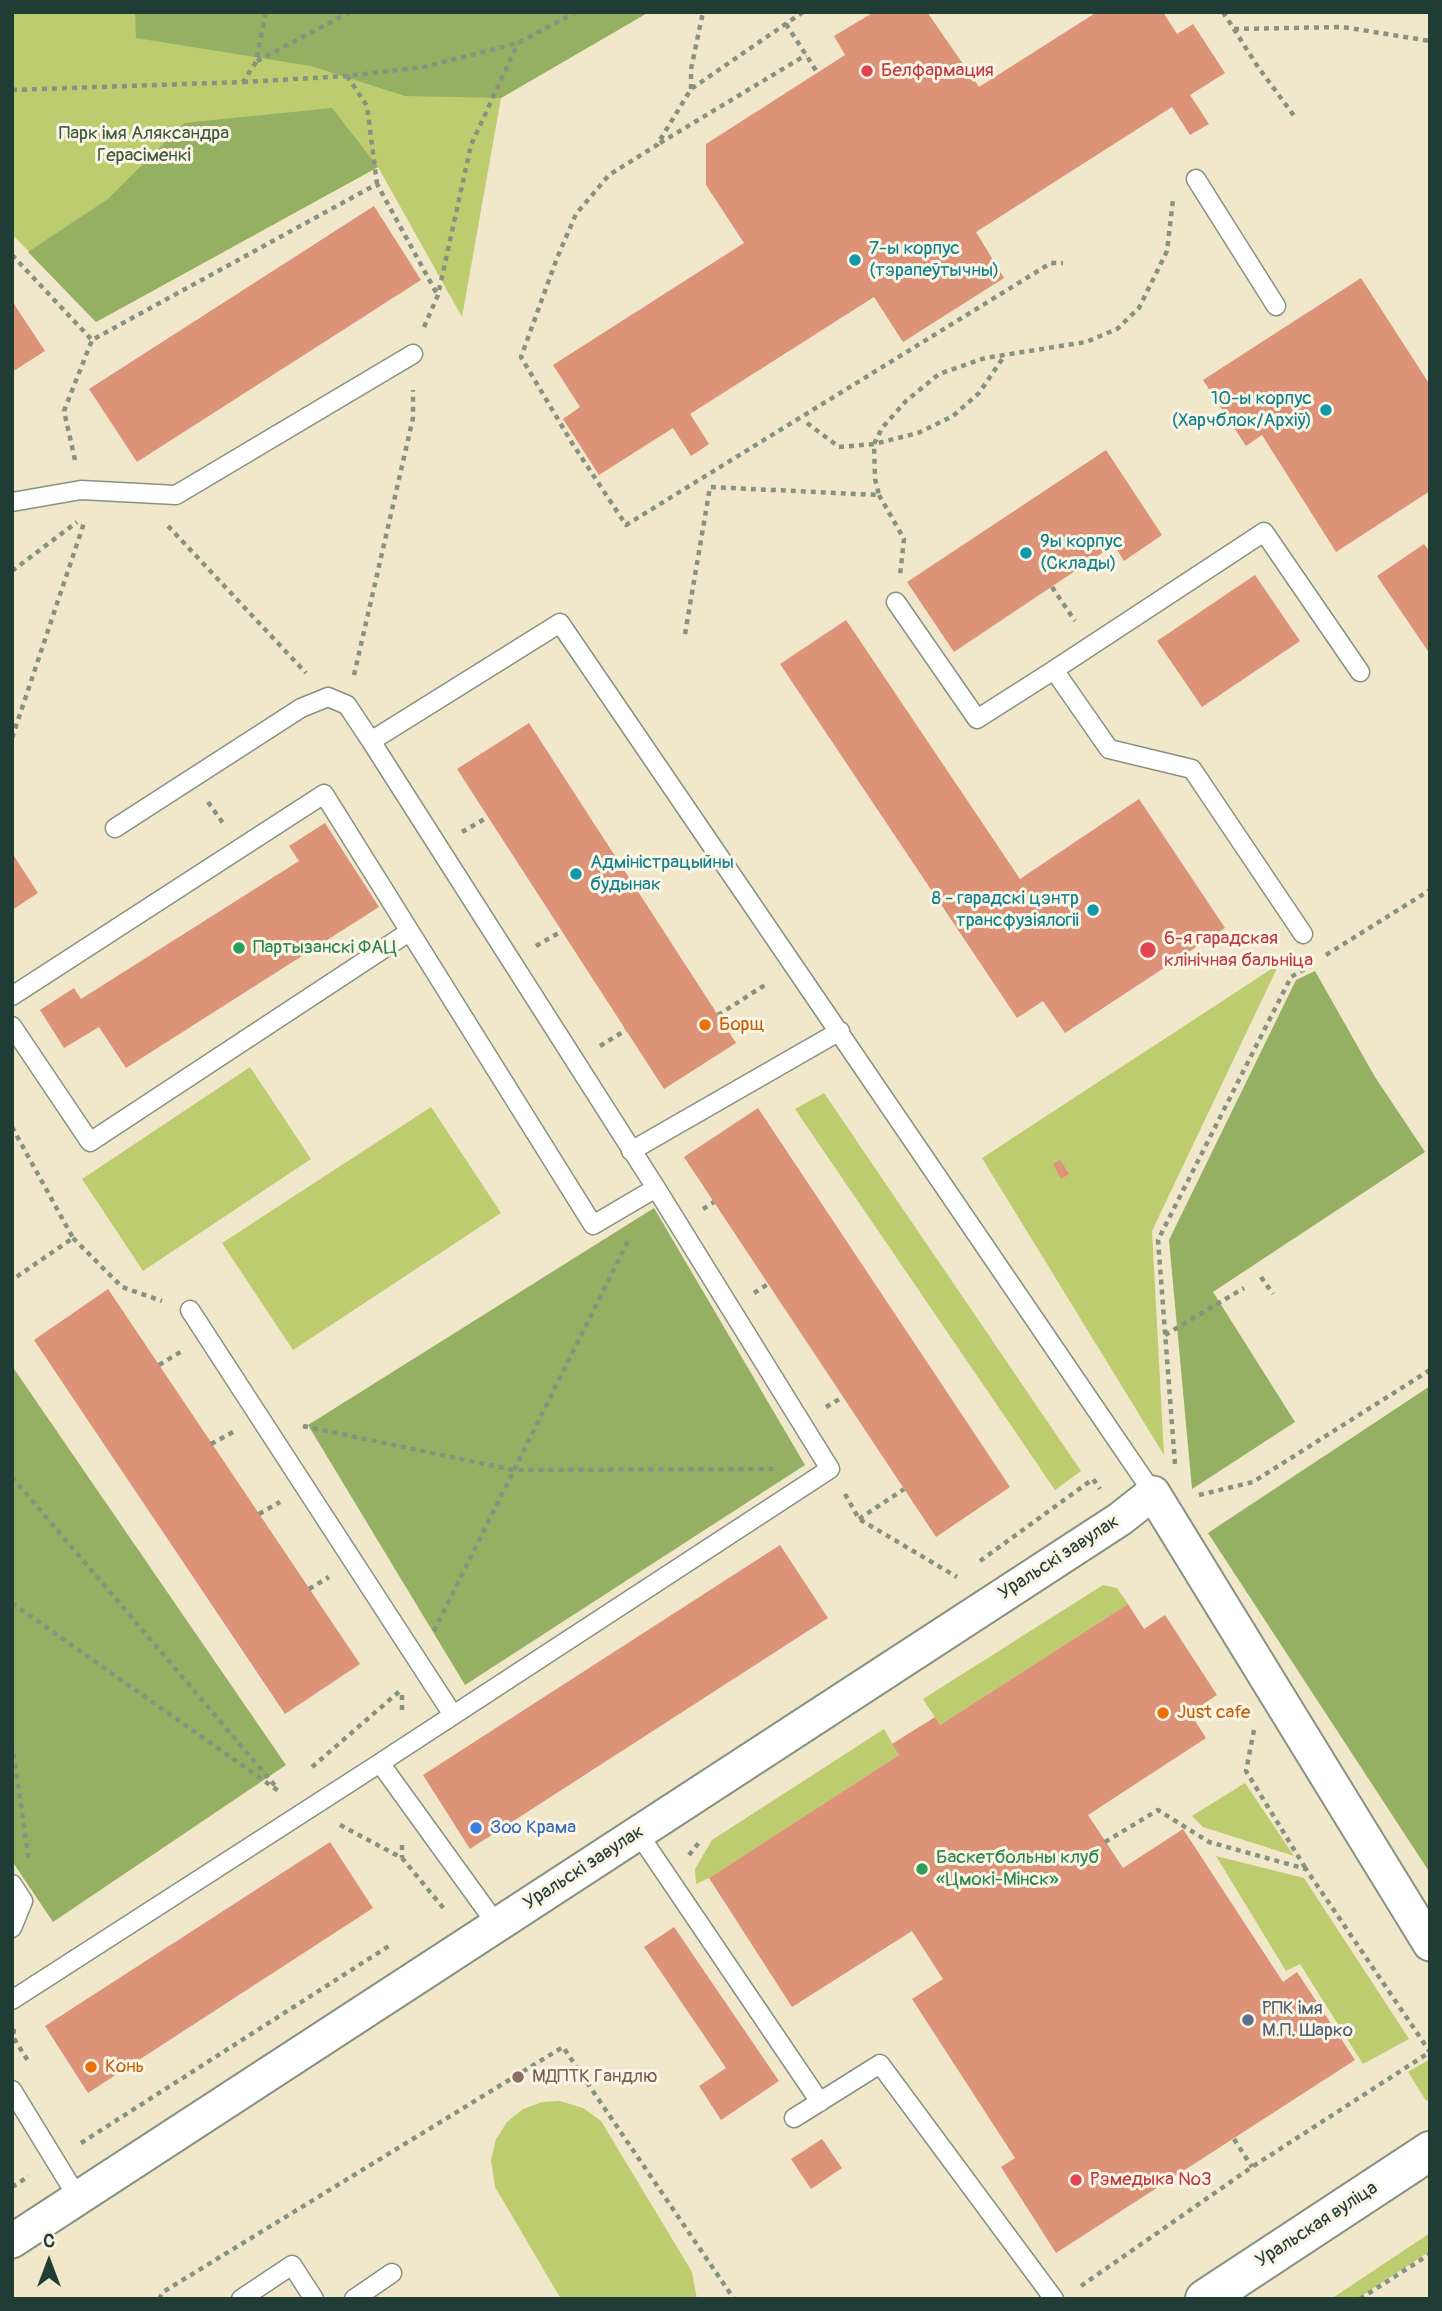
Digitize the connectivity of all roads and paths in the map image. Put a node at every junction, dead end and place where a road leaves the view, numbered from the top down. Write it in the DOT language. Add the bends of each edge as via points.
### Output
graph roads {
  1 [pos="266,12"];
  2 [pos="350,12"];
  3 [pos="576,12"];
  4 [pos="703,12"];
  5 [pos="803,12"];
  6 [pos="1223,12"];
  7 [pos="786,24"];
  8 [pos="1234,29"];
  9 [pos="1430,41"];
  10 [pos="518,43"];
  11 [pos="806,55"];
  12 [pos="256,62"];
  13 [pos="817,72"];
  14 [pos="347,76"];
  15 [pos="243,82"];
  16 [pos="691,89"];
  17 [pos="12,90"];
  18 [pos="1295,117"];
  19 [pos="657,145"];
  20 [pos="1196,179"];
  21 [pos="377,184"];
  22 [pos="1174,193"];
  23 [pos="12,255"];
  24 [pos="1063,263"];
  25 [pos="1276,306"];
  26 [pos="92,340"];
  27 [pos="413,354"];
  28 [pos="1006,354"];
  29 [pos="807,424"];
  30 [pos="874,444"];
  31 [pos="81,490"];
  32 [pos="136,492"];
  33 [pos="879,495"];
  34 [pos="12,502"];
  35 [pos="904,539"];
  36 [pos="12,571"];
  37 [pos="1052,587"];
  38 [pos="897,602"];
  39 [pos="685,634"];
  40 [pos="1092,645"];
  41 [pos="1054,670"];
  42 [pos="1360,672"];
  43 [pos="328,697"];
  44 [pos="347,705"];
  45 [pos="12,738"];
  46 [pos="372,741"];
  47 [pos="115,828"];
  48 [pos="1430,890"];
  49 [pos="409,932"];
  50 [pos="1303,934"];
  51 [pos="795,965"];
  52 [pos="12,996"];
  53 [pos="718,1015"];
  54 [pos="12,1026"];
  55 [pos="840,1031"];
  56 [pos="12,1127"];
  57 [pos="631,1151"];
  58 [pos="656,1188"];
  59 [pos="73,1238"];
  60 [pos="1261,1277"];
  61 [pos="12,1280"];
  62 [pos="1244,1288"];
  63 [pos="1273,1294"];
  64 [pos="190,1310"];
  65 [pos="1165,1335"];
  66 [pos="1430,1370"];
  67 [pos="259,1417"];
  68 [pos="830,1469"];
  69 [pos="513,1470"];
  70 [pos="12,1477"];
  71 [pos="1164,1482"];
  72 [pos="904,1489"];
  73 [pos="859,1519"];
  74 [pos="1177,1531"];
  75 [pos="957,1577"];
  76 [pos="12,1603"];
  77 [pos="419,1662"];
  78 [pos="453,1715"];
  79 [pos="402,1749"];
  80 [pos="380,1763"];
  81 [pos="402,1793"];
  82 [pos="310,1808"];
  83 [pos="638,1833"];
  84 [pos="1105,1842"];
  85 [pos="402,1858"];
  86 [pos="12,1884"];
  87 [pos="473,1892"];
  88 [pos="497,1925"];
  89 [pos="12,1928"];
  90 [pos="398,1940"];
  91 [pos="1430,1944"];
  92 [pos="12,2000"];
  93 [pos="1430,2052"];
  94 [pos="12,2090"];
  95 [pos="820,2102"];
  96 [pos="794,2118"];
  97 [pos="1234,2138"];
  98 [pos="1430,2151"];
  99 [pos="55,2160"];
  100 [pos="1252,2167"];
  101 [pos="12,2187"];
  102 [pos="78,2198"];
  103 [pos="12,2241"];
  104 [pos="1430,2254"];
  105 [pos="392,2273"];
  106 [pos="1074,2291"];
  107 [pos="159,2299"];
  108 [pos="241,2299"];
  109 [pos="314,2299"];
  110 [pos="354,2299"];
  111 [pos="734,2299"];
  112 [pos="1054,2299"];
  113 [pos="1205,2299"];
  114 [pos="1360,2299"];
  1 -- 12 [label="path"];
  2 -- 12 [label="path"];
  3 -- 10 [label="path"];
  4 -- 16 [label="path"];
  5 -- 7 [label="path"];
  6 -- 8 [label="path"];
  7 -- 11 [label="path"];
  7 -- 16 [label="path"];
  8 -- 9 [label="path" via="1343,27"];
  8 -- 18 [label="path"];
  10 -- 14 [label="path" via="424,67"];
  10 -- 21 [label="path" via="471,145 438,295"];
  11 -- 13 [label="path"];
  11 -- 19 [label="path"];
  12 -- 15 [label="path"];
  14 -- 15 [label="path"];
  14 -- 21 [label="path" via="367,106"];
  15 -- 17 [label="path"];
  16 -- 19 [label="path"];
  19 -- 24 [label="path" via="609,175 576,214 521,356 626,524 1051,263"];
  20 -- 25 [label="lane"];
  21 -- 26 [label="path"];
  22 -- 28 [label="path" via="1167,251 1139,308 1117,329 1086,342"];
  23 -- 26 [label="path"];
  26 -- 31 [label="path" via="64,411"];
  27 -- 32 [label="lane" via="176,495"];
  27 -- 44 [label="path" via="413,418"];
  28 -- 30 [label="path" via="979,393 953,416 918,433"];
  28 -- 30 [label="path" via="939,374 906,401"];
  29 -- 30 [label="path" via="839,447"];
  30 -- 33 [label="path"];
  31 -- 32 [label="lane"];
  31 -- 34 [label="lane"];
  32 -- 43 [label="path"];
  33 -- 35 [label="path"];
  33 -- 39 [label="path" via="709,487"];
  36 -- 45 [label="path" via="86,516"];
  37 -- 40 [label="path"];
  38 -- 41 [label="lane" via="977,719"];
  40 -- 41 [label="lane"];
  40 -- 42 [label="lane" via="1264,531"];
  41 -- 50 [label="lane" via="1108,749 1192,769"];
  43 -- 44 [label="lane"];
  43 -- 47 [label="lane" via="302,708"];
  44 -- 46 [label="lane"];
  46 -- 51 [label="lane" via="560,623"];
  46 -- 57 [label="lane"];
  48 -- 65 [label="path" via="1291,977 1158,1240"];
  49 -- 52 [label="lane" via="324,794"];
  49 -- 54 [label="lane" via="90,1142"];
  49 -- 58 [label="lane" via="593,1225"];
  51 -- 53 [label="path"];
  51 -- 55 [label="lane"];
  55 -- 57 [label="lane"];
  55 -- 71 [label="lane"];
  56 -- 59 [label="path"];
  57 -- 58 [label="lane"];
  58 -- 68 [label="lane"];
  58 -- 69 [label="path"];
  59 -- 61 [label="path"];
  59 -- 64 [label="path" via="122,1287"];
  60 -- 63 [label="path"];
  62 -- 65 [label="path"];
  64 -- 67 [label="lane"];
  65 -- 71 [label="path"];
  66 -- 74 [label="path" via="1253,1482 1199,1495 1176,1485"];
  67 -- 69 [label="path"];
  67 -- 77 [label="lane"];
  68 -- 69 [label="path"];
  68 -- 73 [label="path"];
  68 -- 78 [label="lane"];
  69 -- 77 [label="path"];
  70 -- 76 [label="path" via="282,1793"];
  71 -- 74 [label="street"];
  71 -- 83 [label="street, Уральскі завулак" via="1120,1519"];
  72 -- 73 [label="path"];
  73 -- 75 [label="path"];
  74 -- 91 [label="street"];
  77 -- 78 [label="lane"];
  77 -- 79 [label="path" via="402,1690"];
  78 -- 79 [label="lane"];
  79 -- 80 [label="lane"];
  80 -- 81 [label="lane"];
  80 -- 82 [label="lane"];
  81 -- 85 [label="path"];
  81 -- 87 [label="lane"];
  82 -- 85 [label="path"];
  82 -- 92 [label="lane"];
  83 -- 88 [label="street, Уральскі завулак"];
  83 -- 95 [label="lane"];
  84 -- 93 [label="path" via="1158,1810 1209,1842 1306,1869"];
  85 -- 87 [label="path" via="445,1910"];
  86 -- 89 [label="lane" via="23,1902"];
  87 -- 88 [label="lane"];
  88 -- 102 [label="street, Уральскі завулак"];
  90 -- 99 [label="path"];
  93 -- 100 [label="path"];
  94 -- 99 [label="lane"];
  95 -- 96 [label="lane"];
  95 -- 112 [label="lane" via="880,2064"];
  97 -- 100 [label="path"];
  98 -- 113 [label="street, Уральская вуліца"];
  99 -- 101 [label="path"];
  99 -- 102 [label="lane"];
  100 -- 106 [label="path"];
  102 -- 103 [label="street, Уральскі завулак"];
  104 -- 114 [label="path"];
  105 -- 110 [label="lane"];
  107 -- 111 [label="path" via="163,2292 563,2047"];
  108 -- 109 [label="lane" via="292,2265"];
}
